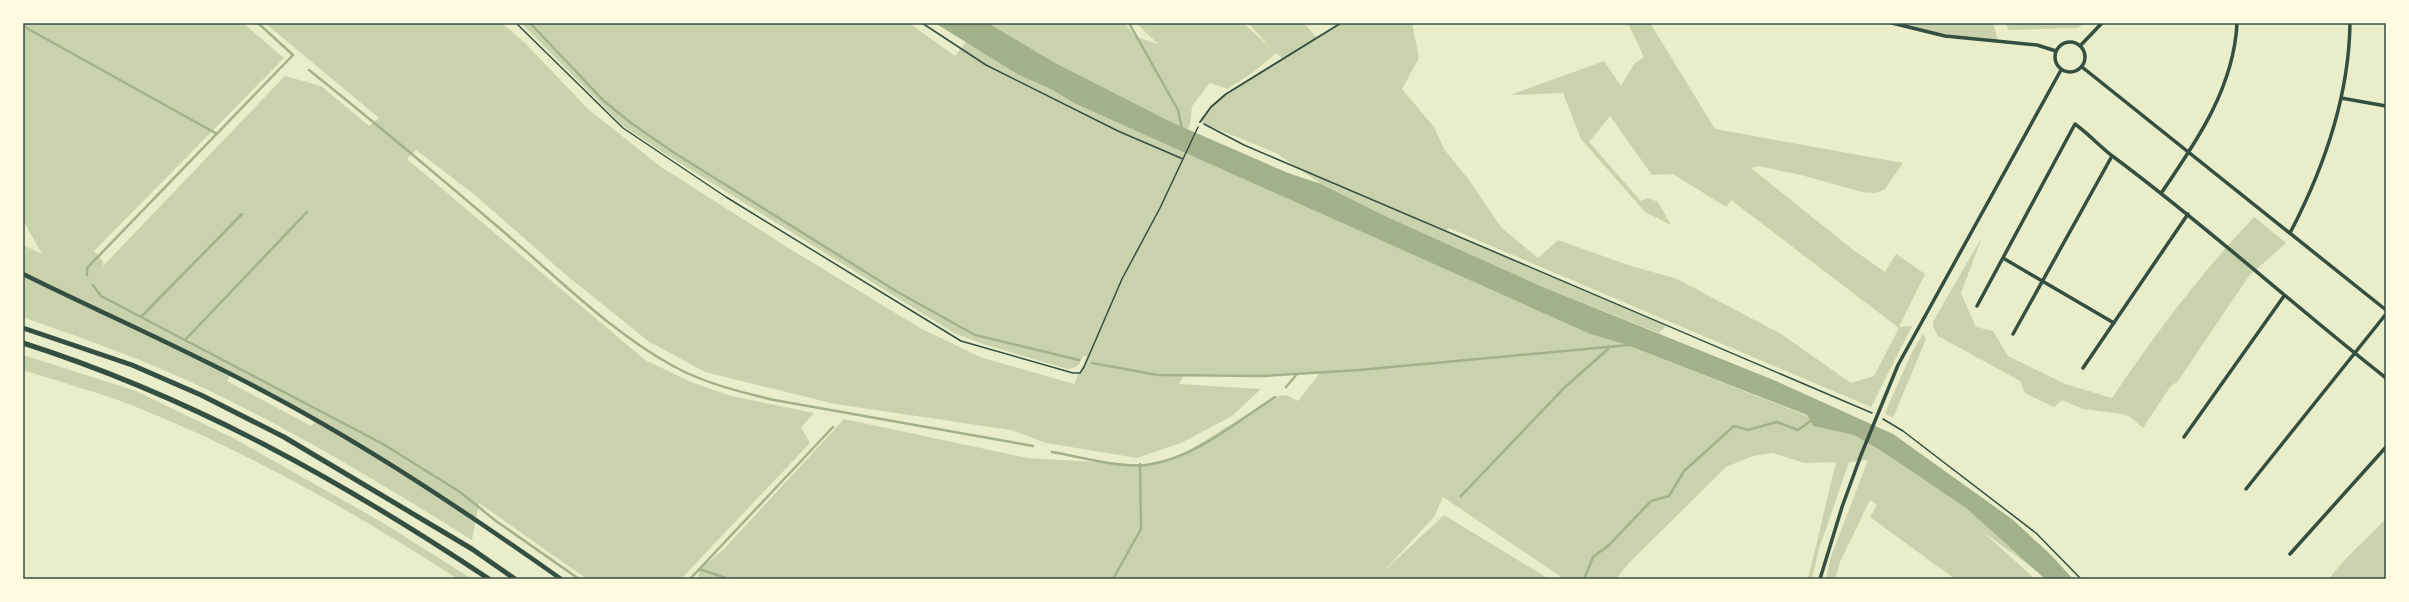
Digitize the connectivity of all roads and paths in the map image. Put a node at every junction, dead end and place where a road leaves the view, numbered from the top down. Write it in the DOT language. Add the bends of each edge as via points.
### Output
graph roads {
  1 [pos="516,23"];
  2 [pos="922,23"];
  3 [pos="1341,23"];
  4 [pos="1892,23"];
  5 [pos="2102,23"];
  6 [pos="2237,23"];
  7 [pos="2350,23"];
  8 [pos="2080,46"];
  9 [pos="2056,51"];
  10 [pos="2082,67"];
  11 [pos="2061,70"];
  12 [pos="2341,98"];
  13 [pos="2386,106"];
  14 [pos="1200,122"];
  15 [pos="1197,128"];
  16 [pos="2190,152"];
  17 [pos="2112,156"];
  18 [pos="1183,159"];
  19 [pos="2162,192"];
  20 [pos="2188,214"];
  21 [pos="2290,232"];
  22 [pos="2003,258"];
  23 [pos="23,274"];
  24 [pos="2043,281"];
  25 [pos="2284,296"];
  26 [pos="1977,306"];
  27 [pos="2386,310"];
  28 [pos="2386,314"];
  29 [pos="2114,323"];
  30 [pos="23,328"];
  31 [pos="2013,334"];
  32 [pos="23,343"];
  33 [pos="2353,353"];
  34 [pos="2083,368"];
  35 [pos="2386,378"];
  36 [pos="1875,414"];
  37 [pos="1881,418"];
  38 [pos="2184,437"];
  39 [pos="2386,447"];
  40 [pos="2246,489"];
  41 [pos="2290,554"];
  42 [pos="489,579"];
  43 [pos="515,579"];
  44 [pos="561,579"];
  45 [pos="1820,579"];
  46 [pos="2081,579"];
  1 -- 18 [label="path" via="622,128 726,197 961,342 1073,373 1080,373 1084,368 1122,279"];
  2 -- 18 [label="path" via="986,65 1118,131"];
  3 -- 14 [label="lane" via="1226,94 1210,107"];
  4 -- 9 [label="street" via="1945,36 2037,45"];
  5 -- 8 [label="street"];
  6 -- 16 [label="street" via="2233,57 2227,78"];
  7 -- 12 [label="street"];
  8 -- 9 [label="street" via="2067,42"];
  8 -- 10 [label="street" via="2085,60"];
  9 -- 11 [label="street" via="2055,58"];
  10 -- 11 [label="street" via="2076,71"];
  10 -- 16 [label="street"];
  11 -- 45 [label="street" via="1898,365 1842,507"];
  12 -- 13 [label="street"];
  12 -- 21 [label="street" via="2327,150 2306,202"];
  14 -- 36 [label="path" via="1244,144"];
  15 -- 18 [label="path"];
  16 -- 19 [label="street"];
  16 -- 21 [label="street"];
  17 -- 19 [label="street"];
  17 -- 22 [label="street" via="2075,124"];
  17 -- 24 [label="street"];
  19 -- 20 [label="street"];
  20 -- 25 [label="street"];
  20 -- 29 [label="street"];
  21 -- 27 [label="street"];
  22 -- 24 [label="street"];
  22 -- 26 [label="street"];
  23 -- 44 [label="street" via="285,403 468,513"];
  24 -- 29 [label="street"];
  24 -- 31 [label="street"];
  25 -- 33 [label="street"];
  25 -- 38 [label="street"];
  28 -- 33 [label="street"];
  29 -- 34 [label="street"];
  30 -- 43 [label="main road" via="132,365 201,395 284,437 472,549"];
  32 -- 42 [label="main road" via="125,378 193,408 358,496"];
  33 -- 35 [label="street"];
  33 -- 40 [label="street"];
  37 -- 46 [label="path" via="1903,431 2036,533"];
  39 -- 41 [label="street"];
}
